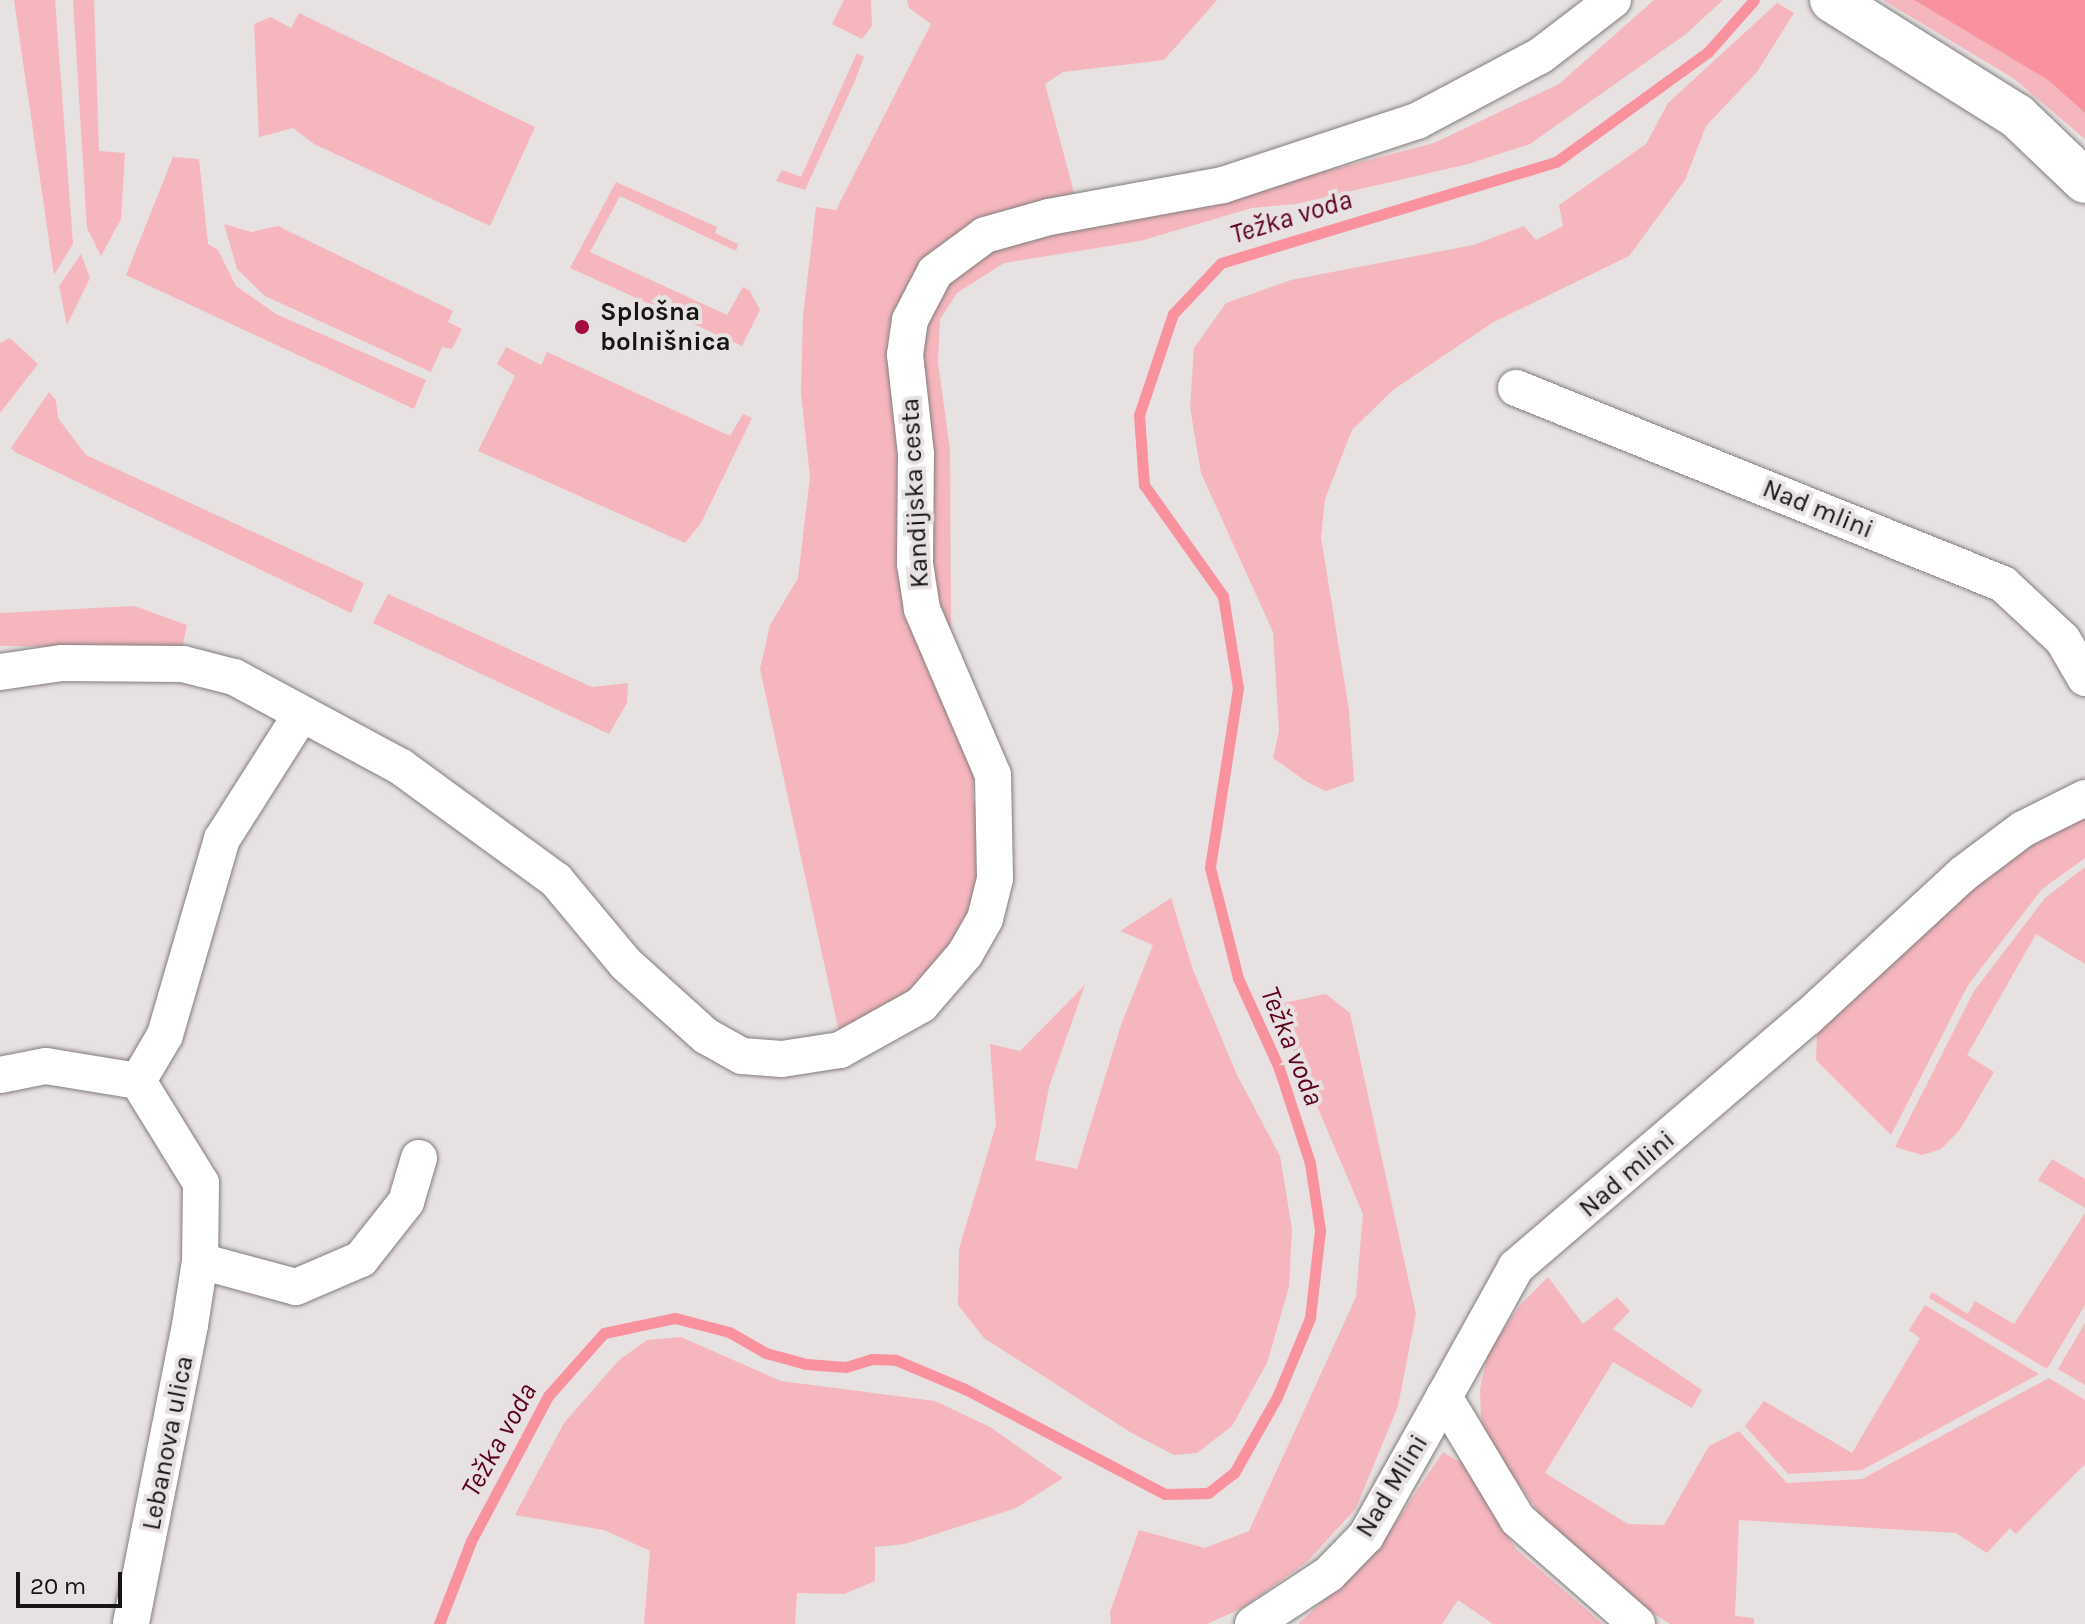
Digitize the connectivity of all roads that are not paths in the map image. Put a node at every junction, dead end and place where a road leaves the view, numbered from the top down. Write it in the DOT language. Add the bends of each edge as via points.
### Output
graph roads {
  1 [pos="1613,0"];
  2 [pos="1832,0"];
  3 [pos="2085,181"];
  4 [pos="1516,388"];
  5 [pos="0,672"];
  6 [pos="2085,678"];
  7 [pos="300,716"];
  8 [pos="2085,798"];
  9 [pos="0,1075"];
  10 [pos="138,1081"];
  11 [pos="419,1158"];
  12 [pos="200,1261"];
  13 [pos="1444,1397"];
  14 [pos="131,1624"];
  15 [pos="1253,1624"];
  16 [pos="1637,1624"];
  1 -- 7 [label="street, Kandijska cesta" via="1540,56 1417,121 1223,185 1049,217 985,235 935,272 910,320 905,355 916,454 915,564 922,609 993,775 995,879 985,919 965,954 921,1005 884,1027 840,1050 782,1059 742,1056 668,1007 556,880 401,767"];
  2 -- 3 [label="main road" via="2017,116"];
  4 -- 6 [label="street, Nad mlini" via="2003,584 2063,640"];
  5 -- 7 [label="street, Kandijska cesta" via="62,663 183,664 234,677"];
  7 -- 10 [label="street" via="222,839 165,1035"];
  8 -- 13 [label="street, Nad mlini" via="2023,829 1963,874 1807,1018 1516,1267"];
  9 -- 10 [label="street" via="46,1066"];
  10 -- 12 [label="street, Lebanova ulica" via="201,1183"];
  11 -- 12 [label="street" via="406,1202 361,1259 296,1287"];
  12 -- 14 [label="street, Lebanova ulica"];
  13 -- 15 [label="street, Nad Mlini" via="1366,1536 1329,1574"];
  13 -- 16 [label="street, Nad mlini" via="1518,1520"];
}
